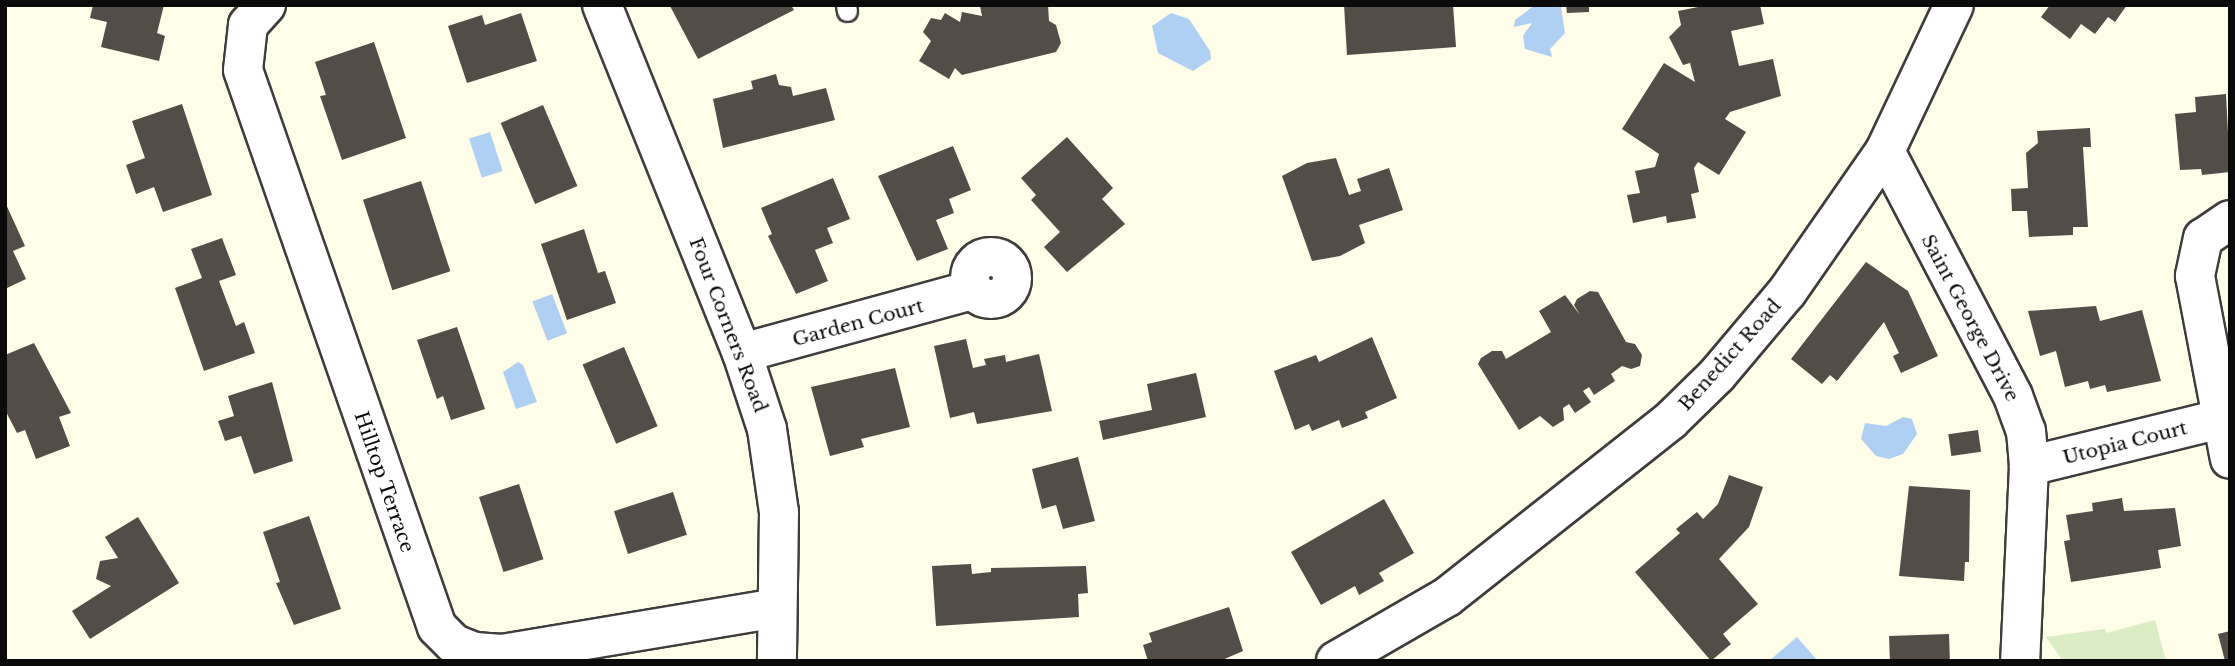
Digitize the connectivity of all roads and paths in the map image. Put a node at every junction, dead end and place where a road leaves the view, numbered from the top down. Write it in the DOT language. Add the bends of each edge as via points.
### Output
graph roads {
  1 [pos="266,5"];
  2 [pos="602,5"];
  3 [pos="1954,5"];
  4 [pos="1885,151"];
  5 [pos="2230,220"];
  6 [pos="973,290"];
  7 [pos="742,353"];
  8 [pos="2221,419"];
  9 [pos="2230,459"];
  10 [pos="2029,466"];
  11 [pos="777,608"];
  12 [pos="777,661"];
  13 [pos="1336,661"];
  14 [pos="2020,661"];
  1 -- 11 [label="street, Hilltop Terrace" via="248,25 243,70 437,627 454,644 475,652 502,654"];
  2 -- 7 [label="street, Four Corners Road"];
  3 -- 4 [label="street, Benedict Road"];
  4 -- 10 [label="street, Saint George Drive" via="2013,396 2026,431"];
  4 -- 13 [label="street, Benedict Road" via="1787,292 1717,375 1671,420 1447,597"];
  5 -- 8 [label="street" via="2203,238 2195,261"];
  6 -- 7 [label="street, Garden Court"];
  7 -- 11 [label="street, Four Corners Road" via="767,429 779,512"];
  8 -- 9 [label="street"];
  8 -- 10 [label="street, Utopia Court"];
  10 -- 14 [label="street, Saint George Drive"];
  11 -- 12 [label="street, Four Corners Road"];
}
